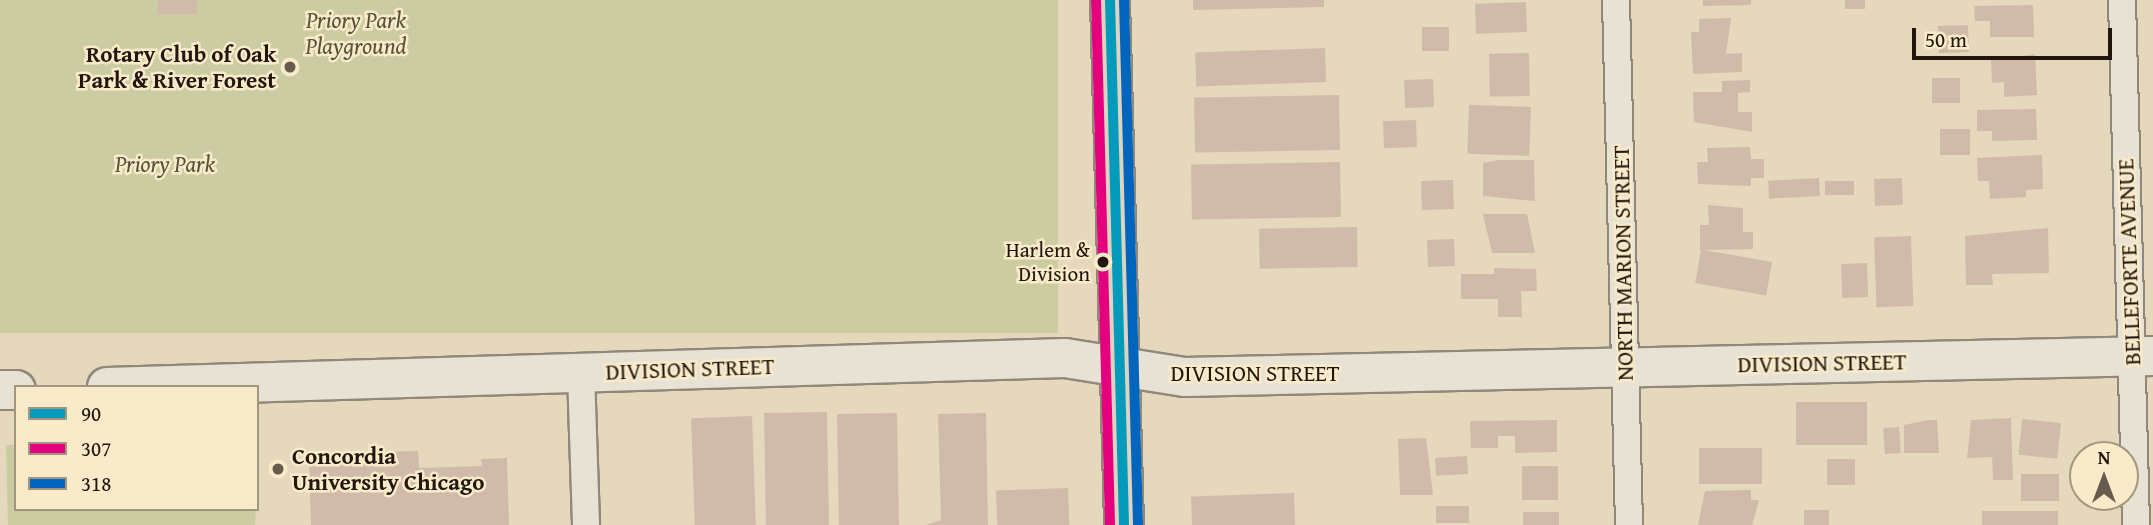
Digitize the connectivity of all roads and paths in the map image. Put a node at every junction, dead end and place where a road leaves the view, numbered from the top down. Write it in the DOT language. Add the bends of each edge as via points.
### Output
graph roads {
  1 [pos="1110,0"];
  2 [pos="1616,0"];
  3 [pos="2122,0"];
  4 [pos="2142,356"];
  5 [pos="1625,368"];
  6 [pos="1120,370"];
  7 [pos="582,373"];
  8 [pos="175,385"];
  9 [pos="586,525"];
  10 [pos="1124,525"];
  11 [pos="1629,525"];
  12 [pos="2136,525"];
  1 -- 6 [label="main road"];
  2 -- 5 [label="street, NORTH MARION STREET"];
  3 -- 4 [label="street, BELLEFORTE AVENUE"];
  4 -- 5 [label="street, DIVISION STREET"];
  4 -- 12 [label="street, BELLEFORTE AVENUE"];
  5 -- 6 [label="street, DIVISION STREET" via="1185,377"];
  5 -- 11 [label="street, NORTH MARION STREET"];
  6 -- 7 [label="street, DIVISION STREET" via="1065,358"];
  6 -- 10 [label="main road"];
  7 -- 8 [label="street, DIVISION STREET"];
  7 -- 9 [label="street"];
}
